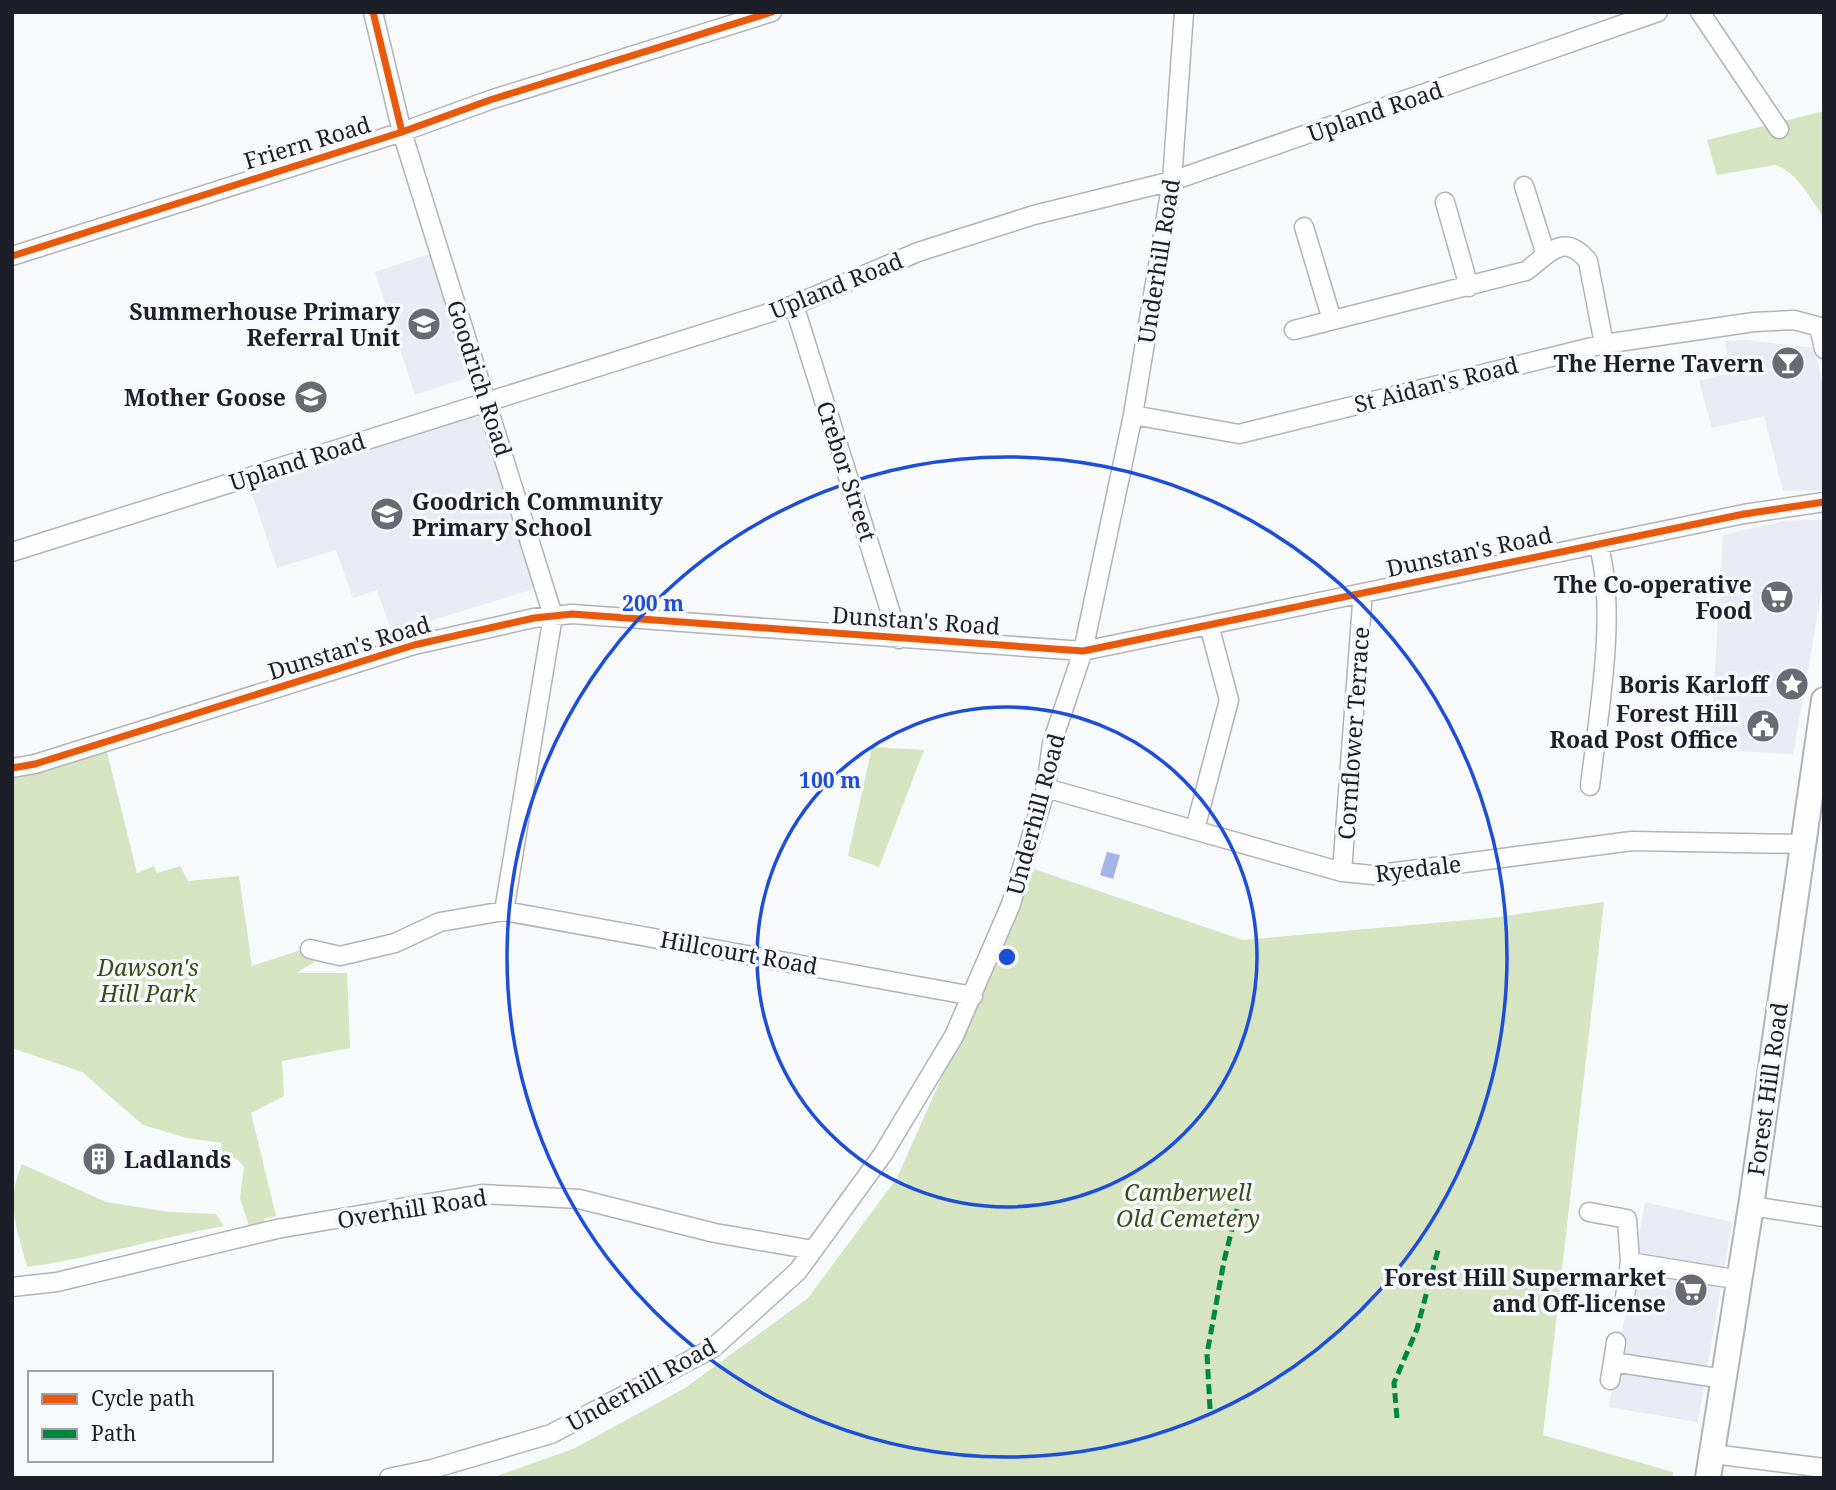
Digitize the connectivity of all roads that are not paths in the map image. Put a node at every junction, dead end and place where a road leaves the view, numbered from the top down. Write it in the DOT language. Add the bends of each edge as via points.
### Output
graph roads {
  1 [pos="373,12"];
  2 [pos="772,12"];
  3 [pos="1184,12"];
  4 [pos="1658,12"];
  5 [pos="1700,12"];
  6 [pos="1779,129"];
  7 [pos="402,132"];
  8 [pos="1172,181"];
  9 [pos="1524,186"];
  10 [pos="1446,202"];
  11 [pos="1304,227"];
  12 [pos="1545,252"];
  13 [pos="12,256"];
  14 [pos="1469,287"];
  15 [pos="794,305"];
  16 [pos="1332,320"];
  17 [pos="1821,327"];
  18 [pos="1294,330"];
  19 [pos="1604,344"];
  20 [pos="1824,349"];
  21 [pos="487,400"];
  22 [pos="1133,415"];
  23 [pos="1824,502"];
  24 [pos="1598,544"];
  25 [pos="12,552"];
  26 [pos="1360,594"];
  27 [pos="554,615"];
  28 [pos="1209,625"];
  29 [pos="899,639"];
  30 [pos="1083,651"];
  31 [pos="1824,700"];
  32 [pos="12,768"];
  33 [pos="1590,786"];
  34 [pos="1045,788"];
  35 [pos="1195,829"];
  36 [pos="1801,844"];
  37 [pos="1342,872"];
  38 [pos="504,911"];
  39 [pos="310,949"];
  40 [pos="974,996"];
  41 [pos="1751,1206"];
  42 [pos="1589,1212"];
  43 [pos="1824,1217"];
  44 [pos="813,1250"];
  45 [pos="1630,1262"];
  46 [pos="1740,1280"];
  47 [pos="12,1287"];
  48 [pos="1624,1304"];
  49 [pos="1616,1342"];
  50 [pos="1724,1379"];
  51 [pos="1710,1466"];
  52 [pos="1824,1468"];
  53 [pos="433,1473"];
  54 [pos="389,1478"];
  1 -- 7 [label="street, Goodrich Road"];
  2 -- 7 [label="street, Friern Road"];
  3 -- 8 [label="street, Underhill Road"];
  4 -- 8 [label="street, Upland Road"];
  5 -- 6 [label="street"];
  7 -- 13 [label="street, Friern Road"];
  7 -- 21 [label="street, Goodrich Road"];
  8 -- 15 [label="street, Upland Road" via="1034,215 918,252"];
  8 -- 22 [label="street, Underhill Road"];
  9 -- 12 [label="street"];
  10 -- 14 [label="street"];
  11 -- 16 [label="street"];
  12 -- 14 [label="street" via="1526,271"];
  12 -- 19 [label="street" via="1563,246 1579,251 1588,261"];
  14 -- 16 [label="street"];
  15 -- 21 [label="street, Upland Road"];
  15 -- 29 [label="street, Crebor Street"];
  16 -- 18 [label="street"];
  17 -- 19 [label="street, St Aidan's Road" via="1794,320 1754,322"];
  17 -- 20 [label="street"];
  19 -- 22 [label="street, St Aidan's Road" via="1239,434"];
  21 -- 25 [label="street, Upland Road"];
  21 -- 27 [label="street, Goodrich Road"];
  22 -- 30 [label="street, Underhill Road"];
  23 -- 24 [label="street, Dunstan's Road"];
  24 -- 26 [label="street, Dunstan's Road"];
  24 -- 33 [label="street" via="1606,654"];
  26 -- 28 [label="street, Dunstan's Road"];
  26 -- 37 [label="street, Cornflower Terrace"];
  27 -- 29 [label="street, Dunstan's Road"];
  27 -- 32 [label="street, Dunstan's Road" via="414,645"];
  27 -- 38 [label="street, Goodrich Road"];
  28 -- 30 [label="street, Dunstan's Road"];
  28 -- 35 [label="street" via="1229,700"];
  29 -- 30 [label="street, Dunstan's Road"];
  30 -- 34 [label="street, Underhill Road" via="1052,743"];
  31 -- 36 [label="main road, Forest Hill Road"];
  34 -- 35 [label="street, Ryedale"];
  34 -- 40 [label="street, Underhill Road" via="1011,904"];
  35 -- 37 [label="street, Ryedale"];
  36 -- 37 [label="street, Ryedale" via="1632,841 1373,875"];
  36 -- 41 [label="main road, Forest Hill Road"];
  38 -- 39 [label="street" via="440,922 395,943 340,956"];
  38 -- 40 [label="street, Hillcourt Road"];
  40 -- 44 [label="street, Underhill Road" via="883,1154"];
  41 -- 43 [label="street"];
  41 -- 46 [label="main road, Forest Hill Road"];
  42 -- 45 [label="street" via="1627,1219"];
  44 -- 47 [label="street, Overhill Road" via="715,1233 579,1199 482,1194 277,1229 57,1282"];
  44 -- 53 [label="street, Underhill Road" via="798,1271 713,1348 551,1434"];
  45 -- 46 [label="street"];
  45 -- 48 [label="street"];
  46 -- 50 [label="main road, Forest Hill Road"];
  49 -- 50 [label="street" via="1611,1371"];
  50 -- 51 [label="main road, Forest Hill Road"];
  51 -- 52 [label="street"];
  53 -- 54 [label="street, Underhill Road"];
}
